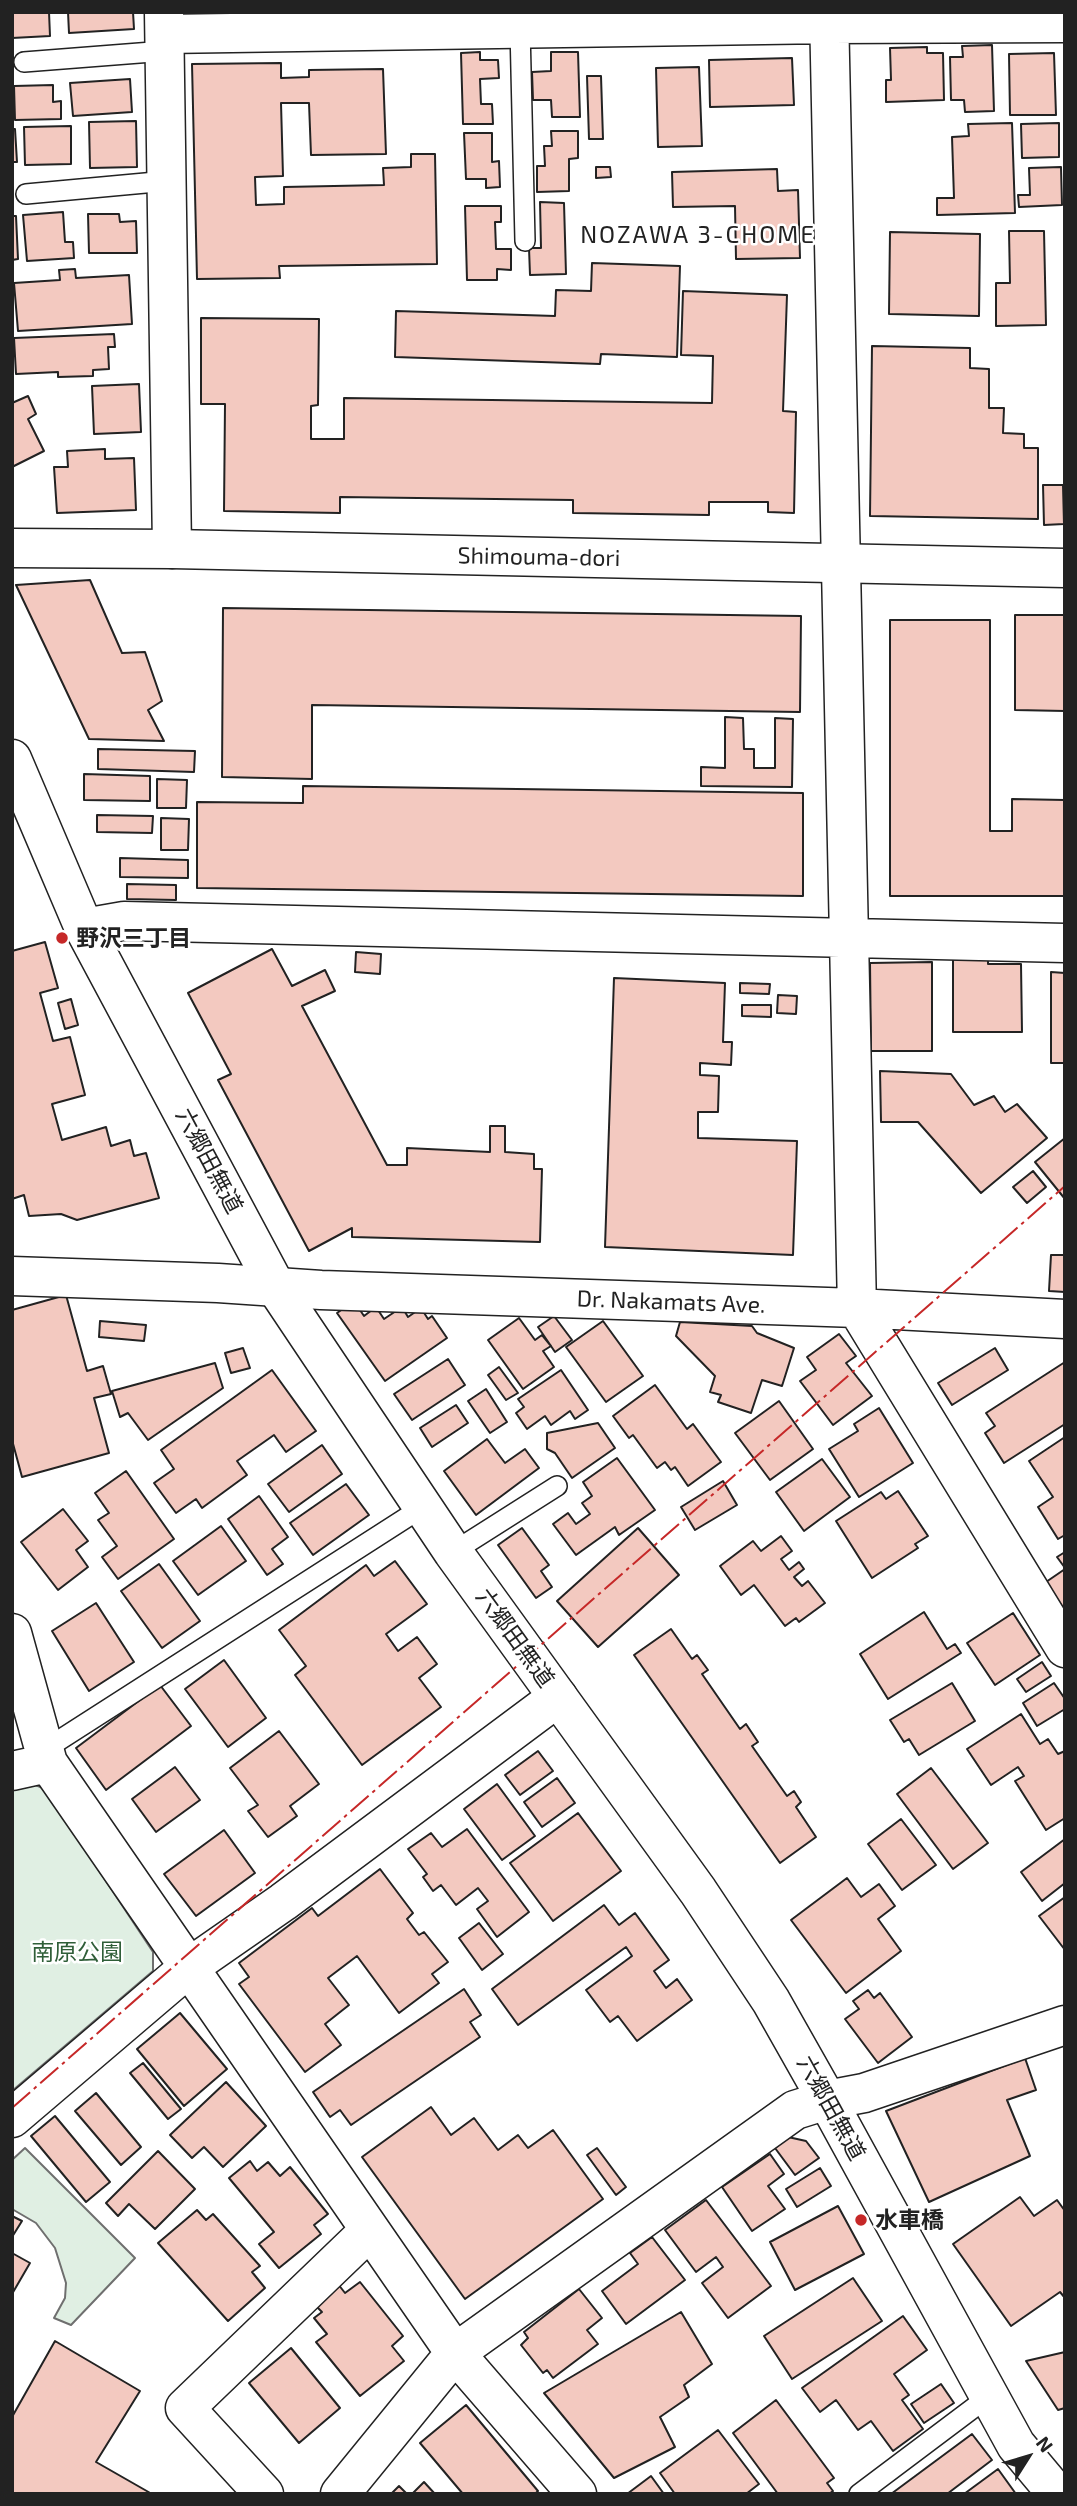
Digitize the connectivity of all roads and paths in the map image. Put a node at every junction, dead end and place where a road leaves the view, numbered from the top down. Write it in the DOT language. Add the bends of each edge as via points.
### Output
graph roads {
  1 [pos="830,18"];
  2 [pos="1065,23"];
  3 [pos="520,27"];
  4 [pos="165,32"];
  5 [pos="24,62"];
  6 [pos="167,181"];
  7 [pos="26,194"];
  8 [pos="525,242"];
  9 [pos="12,548"];
  10 [pos="172,549"];
  11 [pos="840,564"];
  12 [pos="1065,568"];
  13 [pos="12,759"];
  14 [pos="84,929"];
  15 [pos="849,938"];
  16 [pos="1065,943"];
  17 [pos="12,1276"];
  18 [pos="277,1289"];
  19 [pos="857,1308"];
  20 [pos="1065,1319"];
  21 [pos="557,1486"];
  22 [pos="423,1507"];
  23 [pos="453,1552"];
  24 [pos="12,1633"];
  25 [pos="1065,1648"];
  26 [pos="558,1697"];
  27 [pos="35,1761"];
  28 [pos="188,1968"];
  29 [pos="1065,2025"];
  30 [pos="827,2100"];
  31 [pos="12,2118"];
  32 [pos="369,2231"];
  33 [pos="455,2353"];
  34 [pos="988,2397"];
  35 [pos="264,2494"];
  36 [pos="340,2494"];
  37 [pos="578,2494"];
  38 [pos="859,2494"];
  39 [pos="1057,2494"];
  1 -- 2 [label="street"];
  1 -- 3 [label="street"];
  1 -- 11 [label="street"];
  3 -- 4 [label="street"];
  3 -- 8 [label="lane"];
  4 -- 5 [label="lane"];
  4 -- 6 [label="street"];
  6 -- 7 [label="lane"];
  6 -- 10 [label="street"];
  9 -- 10 [label="street, Shimouma-dori"];
  10 -- 11 [label="street, Shimouma-dori"];
  11 -- 12 [label="street, Shimouma-dori"];
  11 -- 15 [label="street"];
  13 -- 14 [label="street, 六郷田無道"];
  14 -- 15 [label="street" via="124,921"];
  14 -- 18 [label="street, 六郷田無道"];
  15 -- 16 [label="street"];
  15 -- 19 [label="street"];
  17 -- 18 [label="street, Dr. Nakamats Ave."];
  18 -- 19 [label="street, Dr. Nakamats Ave."];
  18 -- 22 [label="street, 六郷田無道"];
  19 -- 20 [label="street, Dr. Nakamats Ave."];
  19 -- 25 [label="street"];
  21 -- 23 [label="lane"];
  22 -- 23 [label="street, 六郷田無道"];
  22 -- 27 [label="lane"];
  23 -- 26 [label="street, 六郷田無道"];
  24 -- 27 [label="street"];
  26 -- 28 [label="street"];
  26 -- 30 [label="street, 六郷田無道" via="705,1902 771,2001"];
  27 -- 28 [label="street"];
  28 -- 31 [label="street"];
  28 -- 32 [label="street"];
  29 -- 30 [label="street" via="864,2093"];
  30 -- 33 [label="street" via="795,2110"];
  30 -- 34 [label="street, 六郷田無道"];
  32 -- 33 [label="street"];
  32 -- 35 [label="street" via="185,2408"];
  33 -- 36 [label="street"];
  33 -- 37 [label="street"];
  34 -- 38 [label="lane"];
  34 -- 39 [label="street, 六郷田無道" via="1016,2445"];
}
